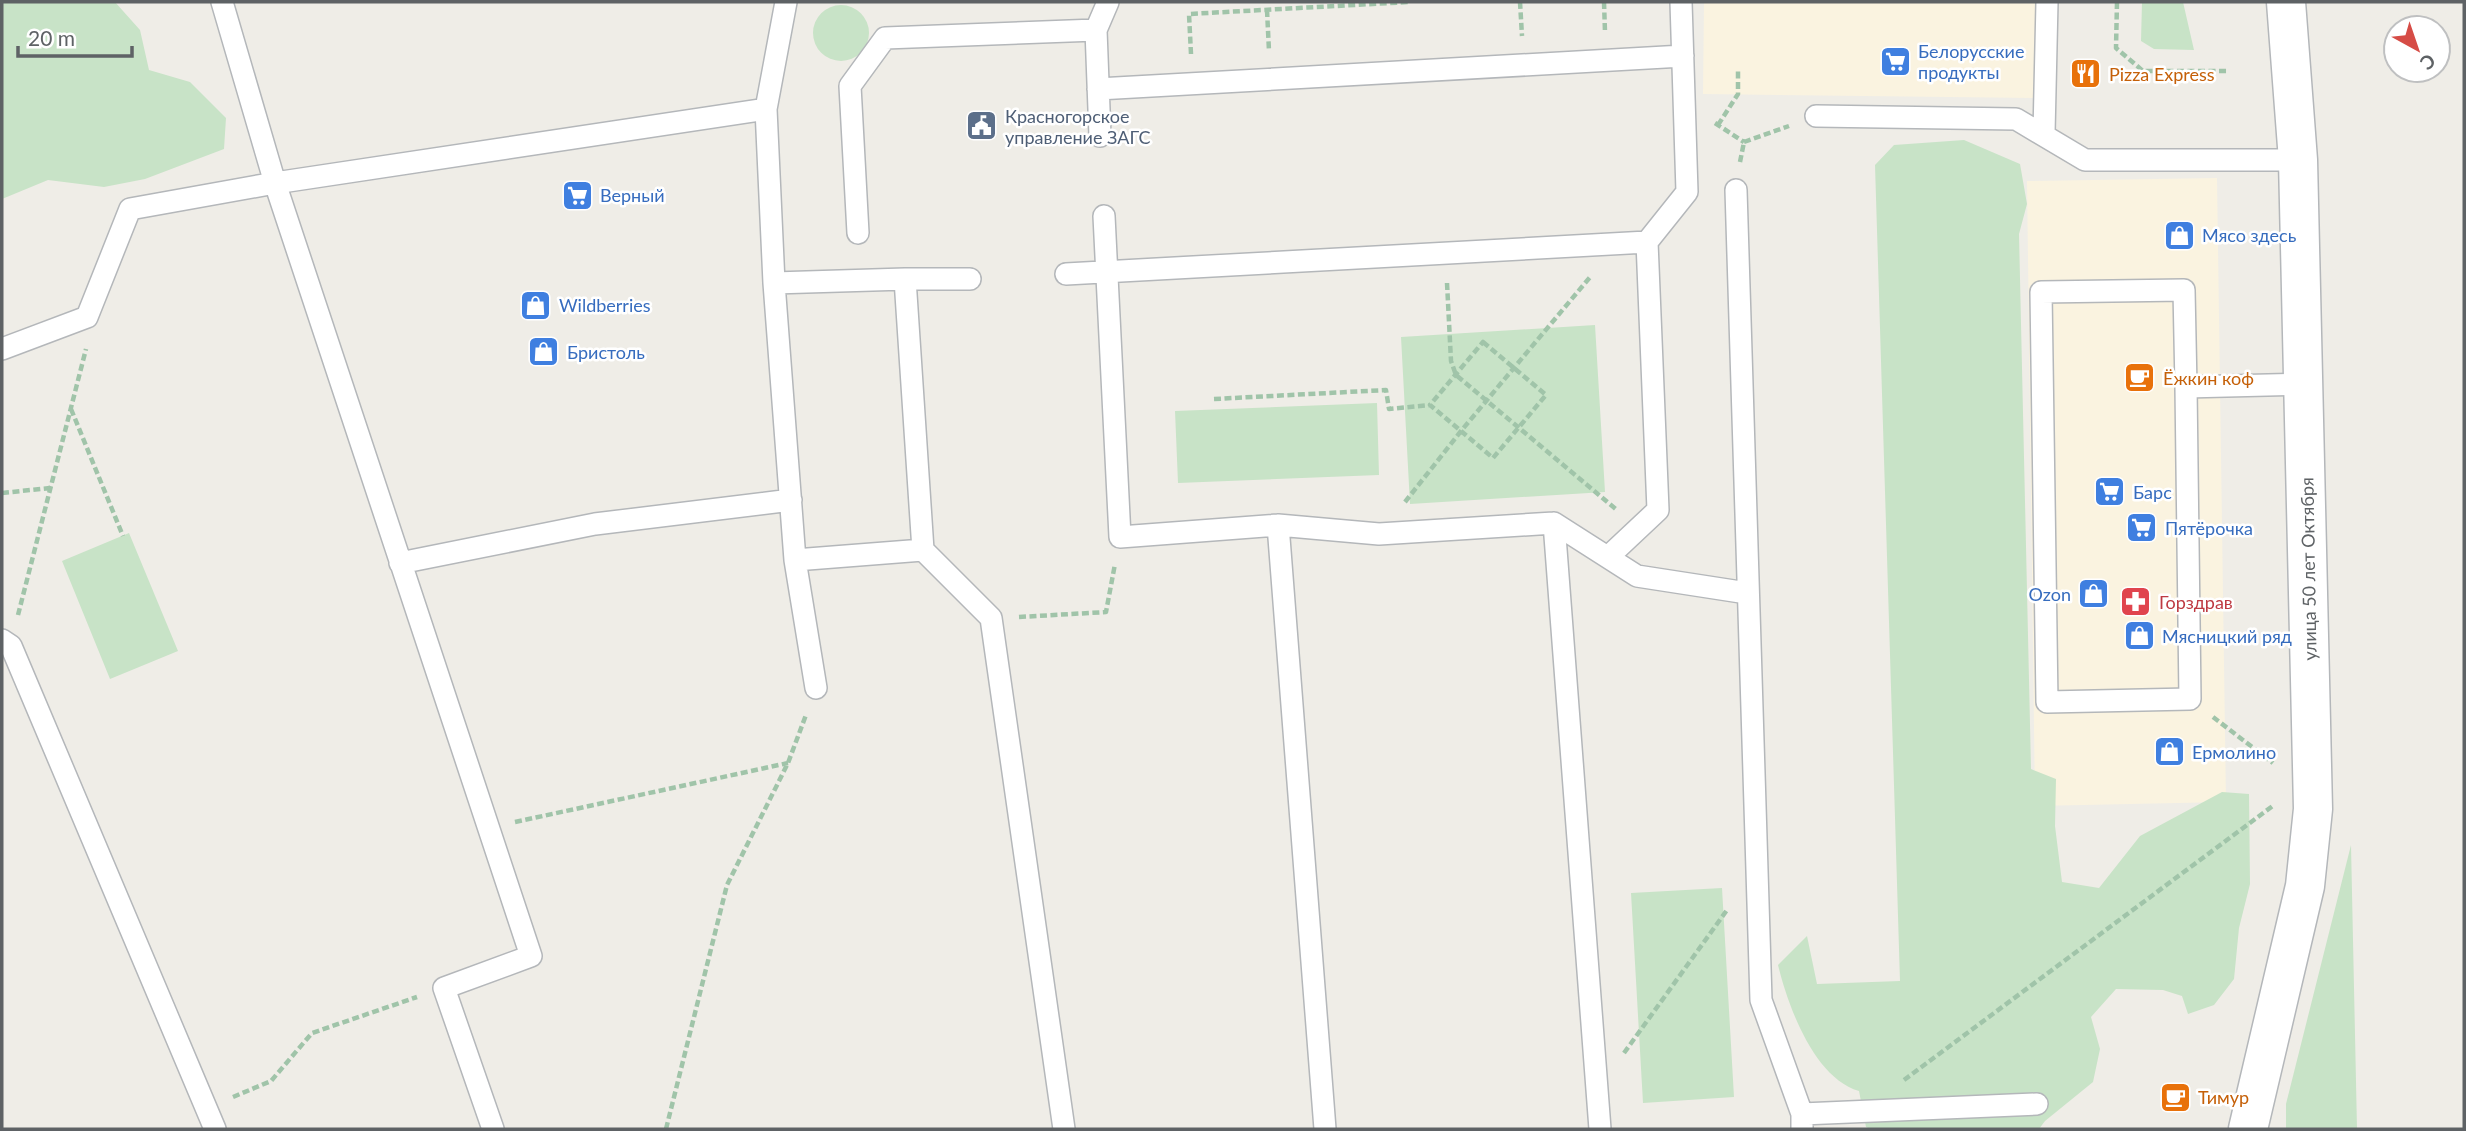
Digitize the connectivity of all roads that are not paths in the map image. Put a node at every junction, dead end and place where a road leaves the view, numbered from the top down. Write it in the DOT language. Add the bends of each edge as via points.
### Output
graph roads {
  1 [pos="222,2"];
  2 [pos="786,2"];
  3 [pos="1108,2"];
  4 [pos="1681,2"];
  5 [pos="2047,2"];
  6 [pos="2286,2"];
  7 [pos="1096,30"];
  8 [pos="1683,55"];
  9 [pos="1098,89"];
  10 [pos="765,108"];
  11 [pos="1816,117"];
  12 [pos="2044,133"];
  13 [pos="1100,136"];
  14 [pos="2298,160"];
  15 [pos="275,183"];
  16 [pos="1736,190"];
  17 [pos="1104,216"];
  18 [pos="858,233"];
  19 [pos="1647,242"];
  20 [pos="1107,272"];
  21 [pos="1066,274"];
  22 [pos="905,279"];
  23 [pos="970,279"];
  24 [pos="774,283"];
  25 [pos="2,349"];
  26 [pos="2304,384"];
  27 [pos="2186,387"];
  28 [pos="791,500"];
  29 [pos="1554,523"];
  30 [pos="1278,525"];
  31 [pos="923,550"];
  32 [pos="1608,557"];
  33 [pos="795,560"];
  34 [pos="400,562"];
  35 [pos="1747,593"];
  36 [pos="6,643"];
  37 [pos="816,688"];
  38 [pos="2037,1104"];
  39 [pos="1802,1122"];
  40 [pos="215,1129"];
  41 [pos="493,1129"];
  42 [pos="1064,1129"];
  43 [pos="1325,1129"];
  44 [pos="1600,1129"];
  45 [pos="2248,1129"];
  1 -- 15 [label="lane"];
  2 -- 10 [label="lane"];
  3 -- 7 [label="lane"];
  4 -- 8 [label="lane"];
  5 -- 12 [label="lane"];
  6 -- 14 [label="street, улица 50 лет Октября"];
  7 -- 9 [label="lane"];
  7 -- 18 [label="lane" via="886,38 850,86"];
  8 -- 9 [label="lane"];
  8 -- 19 [label="lane" via="1687,192"];
  9 -- 13 [label="lane"];
  10 -- 15 [label="lane"];
  10 -- 24 [label="lane"];
  11 -- 12 [label="lane" via="2016,119"];
  12 -- 14 [label="lane" via="2085,160"];
  14 -- 26 [label="street, улица 50 лет Октября"];
  15 -- 25 [label="lane" via="130,209 87,317"];
  15 -- 34 [label="lane"];
  16 -- 35 [label="lane"];
  17 -- 20 [label="lane"];
  19 -- 20 [label="lane"];
  19 -- 32 [label="lane" via="1658,510"];
  20 -- 21 [label="lane"];
  20 -- 30 [label="lane" via="1120,537"];
  22 -- 23 [label="lane"];
  22 -- 24 [label="lane"];
  22 -- 31 [label="lane"];
  24 -- 28 [label="lane"];
  26 -- 27 [label="lane"];
  26 -- 45 [label="street, улица 50 лет Октября" via="2313,809 2305,886"];
  27 -- 27 [label="lane" via="2190,699 2047,702 2041,292 2184,290"];
  28 -- 33 [label="lane"];
  28 -- 34 [label="lane" via="596,524"];
  29 -- 30 [label="lane" via="1379,534"];
  29 -- 32 [label="lane"];
  29 -- 44 [label="lane"];
  30 -- 43 [label="lane"];
  31 -- 33 [label="lane"];
  31 -- 42 [label="lane" via="990,618"];
  32 -- 35 [label="lane" via="1637,576"];
  33 -- 37 [label="lane"];
  34 -- 41 [label="lane" via="531,956 444,988"];
  35 -- 39 [label="lane" via="1761,1000"];
  36 -- 40 [label="lane"];
  38 -- 39 [label="lane" via="1860,1112"];
}
